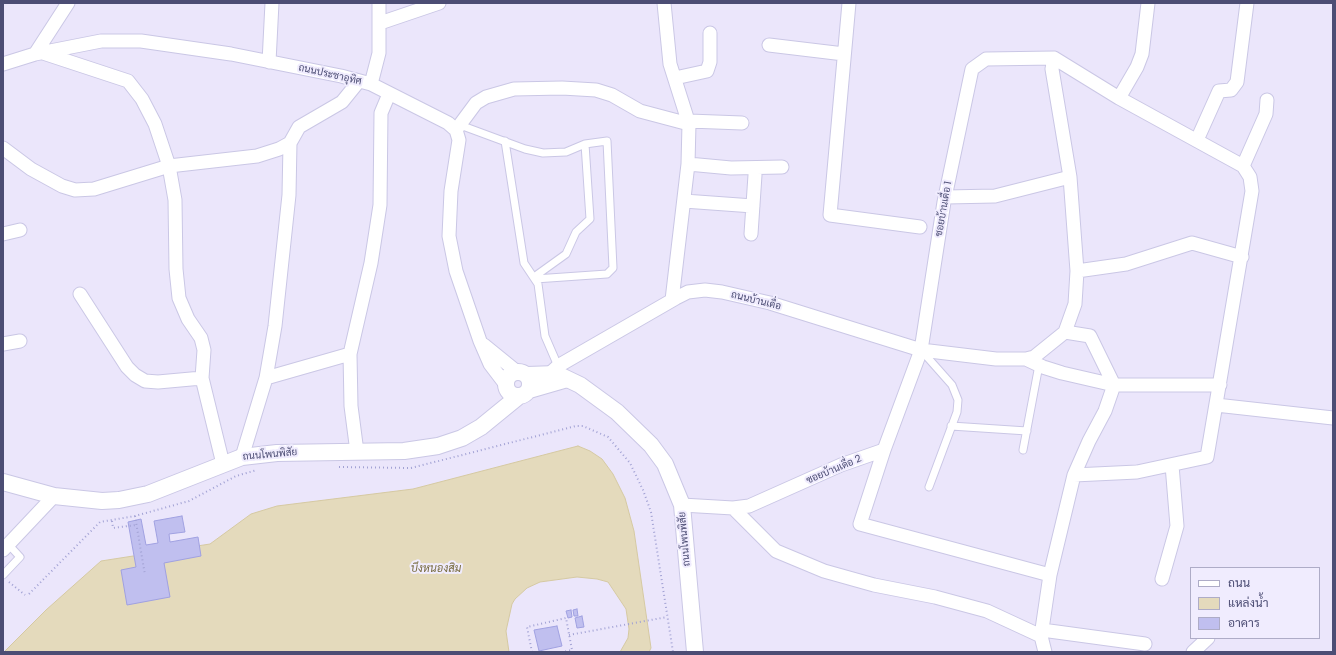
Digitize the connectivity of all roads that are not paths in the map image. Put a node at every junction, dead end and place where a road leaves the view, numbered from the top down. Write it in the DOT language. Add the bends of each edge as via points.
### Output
graph roads {
  1 [pos="68,3"];
  2 [pos="272,3"];
  3 [pos="379,3"];
  4 [pos="439,3"];
  5 [pos="664,3"];
  6 [pos="849,3"];
  7 [pos="1148,3"];
  8 [pos="1247,3"];
  9 [pos="380,23"];
  10 [pos="710,33"];
  11 [pos="769,44"];
  12 [pos="38,53"];
  13 [pos="844,54"];
  14 [pos="1054,58"];
  15 [pos="270,62"];
  16 [pos="3,64"];
  17 [pos="675,78"];
  18 [pos="365,83"];
  19 [pos="390,94"];
  20 [pos="1119,98"];
  21 [pos="1268,100"];
  22 [pos="689,122"];
  23 [pos="742,123"];
  24 [pos="458,128"];
  25 [pos="1197,140"];
  26 [pos="505,141"];
  27 [pos="290,143"];
  28 [pos="585,144"];
  29 [pos="3,148"];
  30 [pos="688,164"];
  31 [pos="170,166"];
  32 [pos="1243,166"];
  33 [pos="782,167"];
  34 [pos="755,175"];
  35 [pos="1070,177"];
  36 [pos="946,197"];
  37 [pos="684,201"];
  38 [pos="753,206"];
  39 [pos="920,227"];
  40 [pos="20,230"];
  41 [pos="3,234"];
  42 [pos="752,234"];
  43 [pos="1242,257"];
  44 [pos="1077,271"];
  45 [pos="534,278"];
  46 [pos="80,294"];
  47 [pos="672,300"];
  48 [pos="1065,332"];
  49 [pos="20,341"];
  50 [pos="3,344"];
  51 [pos="921,350"];
  52 [pos="350,354"];
  53 [pos="1026,359"];
  54 [pos="1039,365"];
  55 [pos="553,370"];
  56 [pos="202,378"];
  57 [pos="266,378"];
  58 [pos="568,379"];
  59 [pos="520,384"];
  60 [pos="1114,384"];
  61 [pos="1220,385"];
  62 [pos="1216,405"];
  63 [pos="1333,418"];
  64 [pos="951,426"];
  65 [pos="1027,431"];
  66 [pos="884,450"];
  67 [pos="1023,450"];
  68 [pos="357,452"];
  69 [pos="242,456"];
  70 [pos="223,464"];
  71 [pos="1172,465"];
  72 [pos="1074,475"];
  73 [pos="3,482"];
  74 [pos="929,486"];
  75 [pos="54,496"];
  76 [pos="682,505"];
  77 [pos="733,508"];
  78 [pos="6,548"];
  79 [pos="3,575"];
  80 [pos="1050,575"];
  81 [pos="1162,579"];
  82 [pos="1041,633"];
  83 [pos="1207,639"];
  84 [pos="1145,644"];
  85 [pos="695,652"];
  86 [pos="1045,652"];
  87 [pos="1193,652"];
  1 -- 12 [label="street"];
  2 -- 15 [label="street"];
  3 -- 9 [label="street"];
  4 -- 9 [label="street"];
  5 -- 17 [label="street" via="670,64"];
  6 -- 13 [label="street"];
  7 -- 20 [label="street" via="1142,54"];
  8 -- 25 [label="street" via="1237,82 1231,90 1218,91"];
  9 -- 18 [label="street" via="379,53"];
  10 -- 17 [label="street" via="710,62 707,71"];
  11 -- 13 [label="street"];
  12 -- 15 [label="street, ถนนประชาอุทิศ" via="100,41 141,41"];
  12 -- 16 [label="street, ถนนประชาอุทิศ"];
  12 -- 31 [label="street" via="128,81 155,124"];
  13 -- 39 [label="street" via="830,214"];
  14 -- 20 [label="street"];
  14 -- 35 [label="street" via="1052,69"];
  14 -- 36 [label="street, ซอยบ้านเดื่อ 1" via="986,59 972,69"];
  15 -- 18 [label="street, ถนนประชาอุทิศ"];
  17 -- 22 [label="street"];
  18 -- 19 [label="street, ถนนประชาอุทิศ"];
  18 -- 27 [label="street" via="342,102 299,127"];
  19 -- 24 [label="street, ถนนประชาอุทิศ"];
  19 -- 52 [label="street" via="381,113 380,205 371,263"];
  20 -- 25 [label="street"];
  21 -- 32 [label="street" via="1266,114"];
  22 -- 23 [label="street"];
  22 -- 24 [label="street" via="640,111 612,95 596,90 562,88 514,90 486,97 476,103"];
  22 -- 30 [label="street"];
  24 -- 26 [label="lane"];
  24 -- 59 [label="street" via="449,236 456,271 490,364"];
  25 -- 32 [label="street"];
  26 -- 28 [label="lane" via="543,153 566,152"];
  26 -- 45 [label="lane" via="524,263"];
  27 -- 31 [label="street" via="257,156"];
  27 -- 57 [label="street" via="289,195 275,326"];
  28 -- 45 [label="lane" via="590,219 576,232 566,254"];
  28 -- 45 [label="lane" via="607,141 613,268 607,274"];
  29 -- 31 [label="street" via="31,169 75,190 94,189"];
  30 -- 33 [label="street" via="731,168"];
  30 -- 37 [label="street"];
  31 -- 56 [label="street" via="175,200 179,298 188,319 201,338 204,350"];
  32 -- 43 [label="street" via="1250,177 1252,191"];
  34 -- 38 [label="street"];
  35 -- 36 [label="street" via="995,196"];
  35 -- 44 [label="street"];
  36 -- 51 [label="street, ซอยบ้านเดื่อ 1"];
  37 -- 38 [label="street"];
  37 -- 47 [label="street"];
  38 -- 42 [label="street"];
  40 -- 41 [label="street"];
  43 -- 44 [label="street" via="1192,243 1126,264"];
  43 -- 61 [label="street"];
  44 -- 48 [label="street" via="1075,304"];
  45 -- 55 [label="lane" via="540,290 545,336"];
  46 -- 56 [label="street" via="135,375 145,381 158,382"];
  47 -- 51 [label="street, ถนนบ้านเดื่อ" via="688,292 722,292 770,303"];
  47 -- 55 [label="street, ถนนบ้านเดื่อ"];
  48 -- 53 [label="street" via="1048,347"];
  48 -- 60 [label="street" via="1090,336"];
  49 -- 50 [label="street"];
  51 -- 53 [label="street, ถนนบ้านเดื่อ" via="996,360"];
  51 -- 64 [label="lane" via="952,385 958,400 957,412"];
  51 -- 66 [label="street"];
  52 -- 57 [label="street"];
  52 -- 68 [label="street" via="351,406"];
  53 -- 54 [label="street"];
  54 -- 60 [label="street" via="1062,373"];
  54 -- 65 [label="lane"];
  55 -- 58 [label="street, ถนนโพนพิสัย"];
  55 -- 59 [label="street"];
  56 -- 70 [label="street"];
  57 -- 69 [label="street"];
  58 -- 59 [label="street"];
  58 -- 76 [label="street, ถนนโพนพิสัย" via="617,412 651,445 665,464"];
  59 -- 68 [label="street, ถนนโพนพิสัย" via="492,419 462,438 438,446 404,451"];
  60 -- 61 [label="street"];
  60 -- 72 [label="street" via="1105,411"];
  61 -- 62 [label="street"];
  62 -- 63 [label="street"];
  62 -- 71 [label="street" via="1207,457"];
  64 -- 65 [label="lane"];
  64 -- 74 [label="lane"];
  65 -- 67 [label="lane"];
  66 -- 77 [label="street, ซอยบ้านเดื่อ 2" via="841,465 758,504"];
  66 -- 80 [label="street" via="860,524"];
  68 -- 69 [label="street, ถนนโพนพิสัย"];
  69 -- 70 [label="street, ถนนโพนพิสัย"];
  70 -- 75 [label="street, ถนนโพนพิสัย" via="148,494 134,497 102,501"];
  71 -- 72 [label="street" via="1137,472"];
  71 -- 81 [label="street" via="1177,526"];
  72 -- 80 [label="street"];
  73 -- 75 [label="street, ถนนโพนพิสัย"];
  75 -- 78 [label="street"];
  76 -- 77 [label="street, ซอยบ้านเดื่อ 2"];
  76 -- 85 [label="street, ถนนโพนพิสัย"];
  77 -- 82 [label="street" via="776,551 824,571 987,611"];
  78 -- 79 [label="lane" via="20,557"];
  80 -- 82 [label="street"];
  82 -- 84 [label="street"];
  82 -- 86 [label="street"];
  83 -- 87 [label="street"];
}
